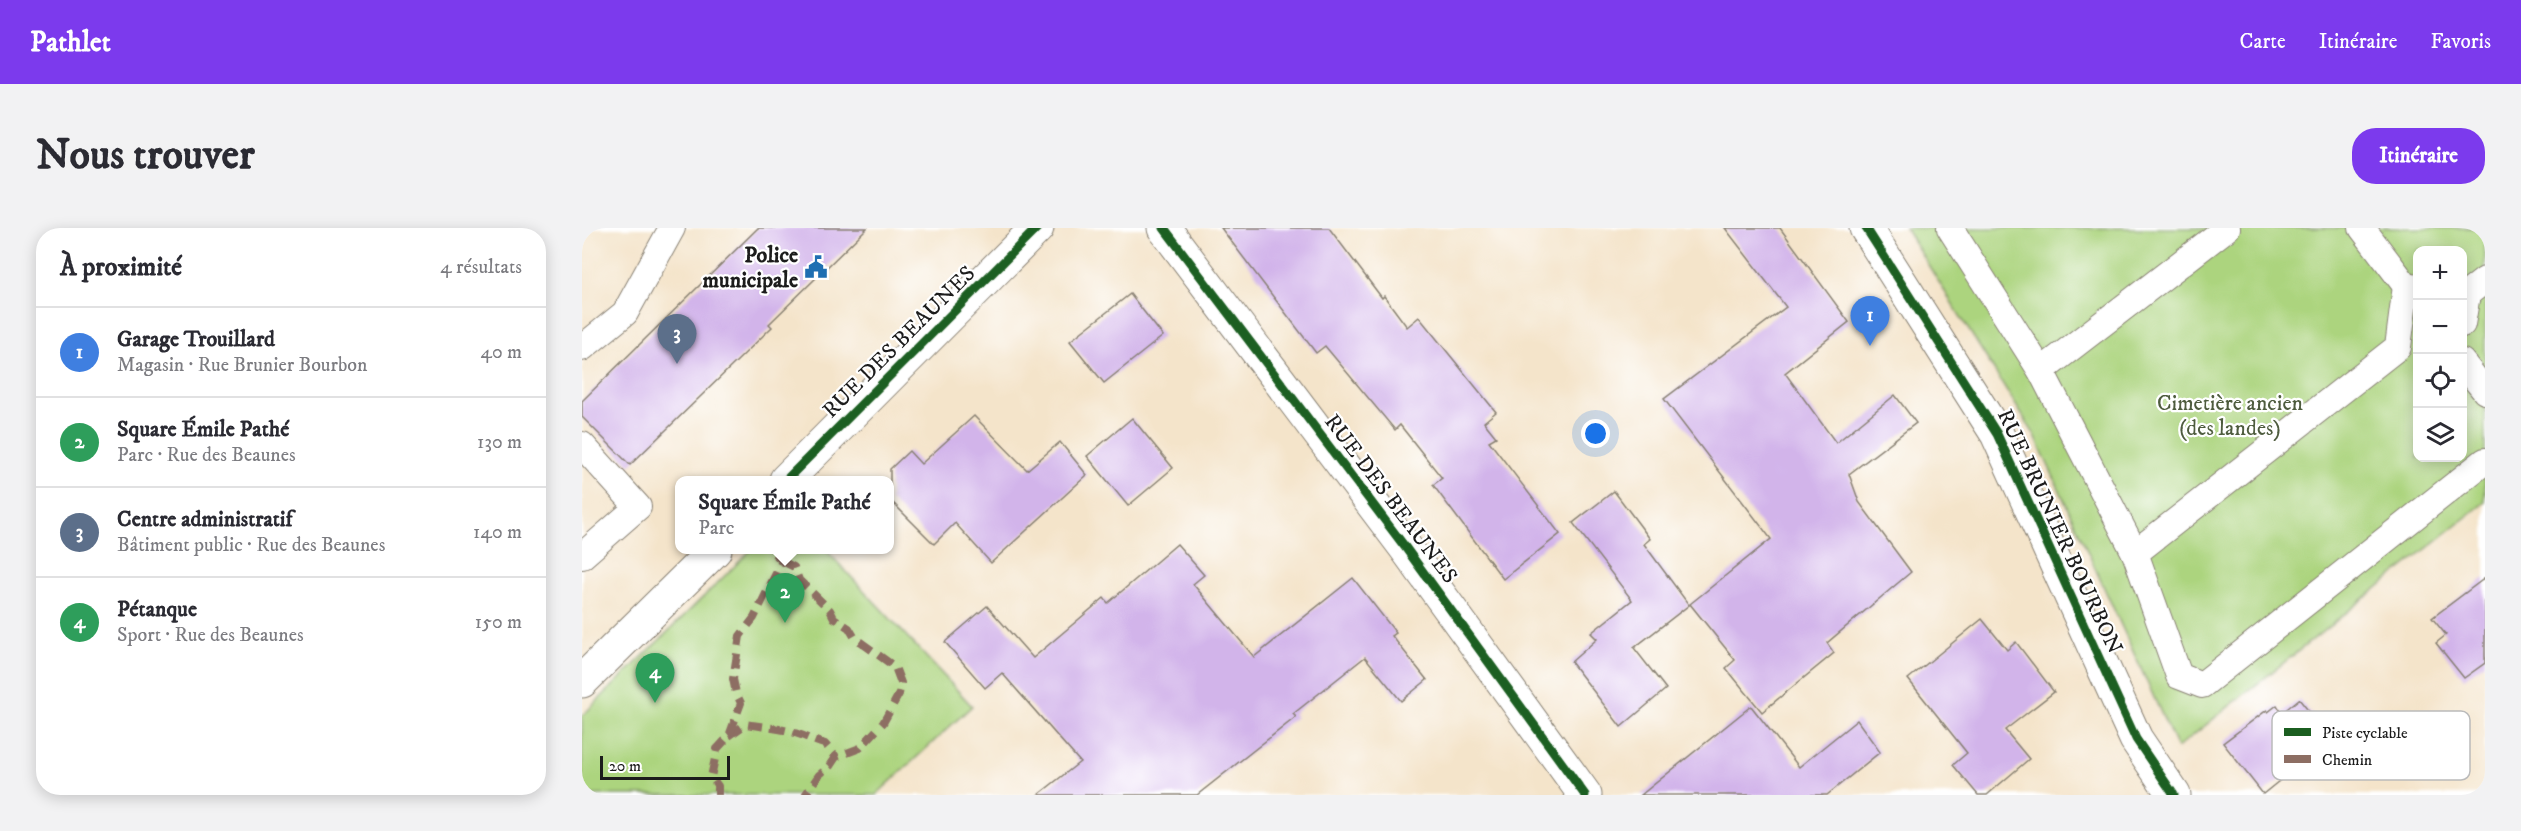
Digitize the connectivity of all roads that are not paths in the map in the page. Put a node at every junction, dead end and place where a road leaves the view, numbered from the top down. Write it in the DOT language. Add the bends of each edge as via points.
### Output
graph roads {
  1 [pos="672,228"];
  2 [pos="1037,228"];
  3 [pos="1164,228"];
  4 [pos="1866,228"];
  5 [pos="1950,228"];
  6 [pos="2227,228"];
  7 [pos="2362,228"];
  8 [pos="2412,287"];
  9 [pos="2471,290"];
  10 [pos="2467,307"];
  11 [pos="582,348"];
  12 [pos="2408,348"];
  13 [pos="2467,367"];
  14 [pos="2041,371"];
  15 [pos="2485,391"];
  16 [pos="582,445"];
  17 [pos="2485,461"];
  18 [pos="790,476"];
  19 [pos="710,554"];
  20 [pos="2135,554"];
  21 [pos="582,556"];
  22 [pos="582,681"];
  23 [pos="1586,795"];
  24 [pos="2174,795"];
  1 -- 11 [label="lane" via="625,313"];
  2 -- 18 [label="street, RUE DES BEAUNES"];
  3 -- 23 [label="street, RUE DES BEAUNES"];
  4 -- 24 [label="street, RUE BRUNIER BOURBON" via="1997,434 2136,739"];
  5 -- 14 [label="lane"];
  6 -- 14 [label="lane"];
  7 -- 8 [label="lane"];
  8 -- 12 [label="lane"];
  9 -- 10 [label="lane"];
  12 -- 20 [label="lane"];
  13 -- 15 [label="lane"];
  14 -- 20 [label="lane"];
  16 -- 21 [label="lane" via="638,507"];
  17 -- 20 [label="lane" via="2202,685 2180,676"];
  19 -- 22 [label="street"];
}
